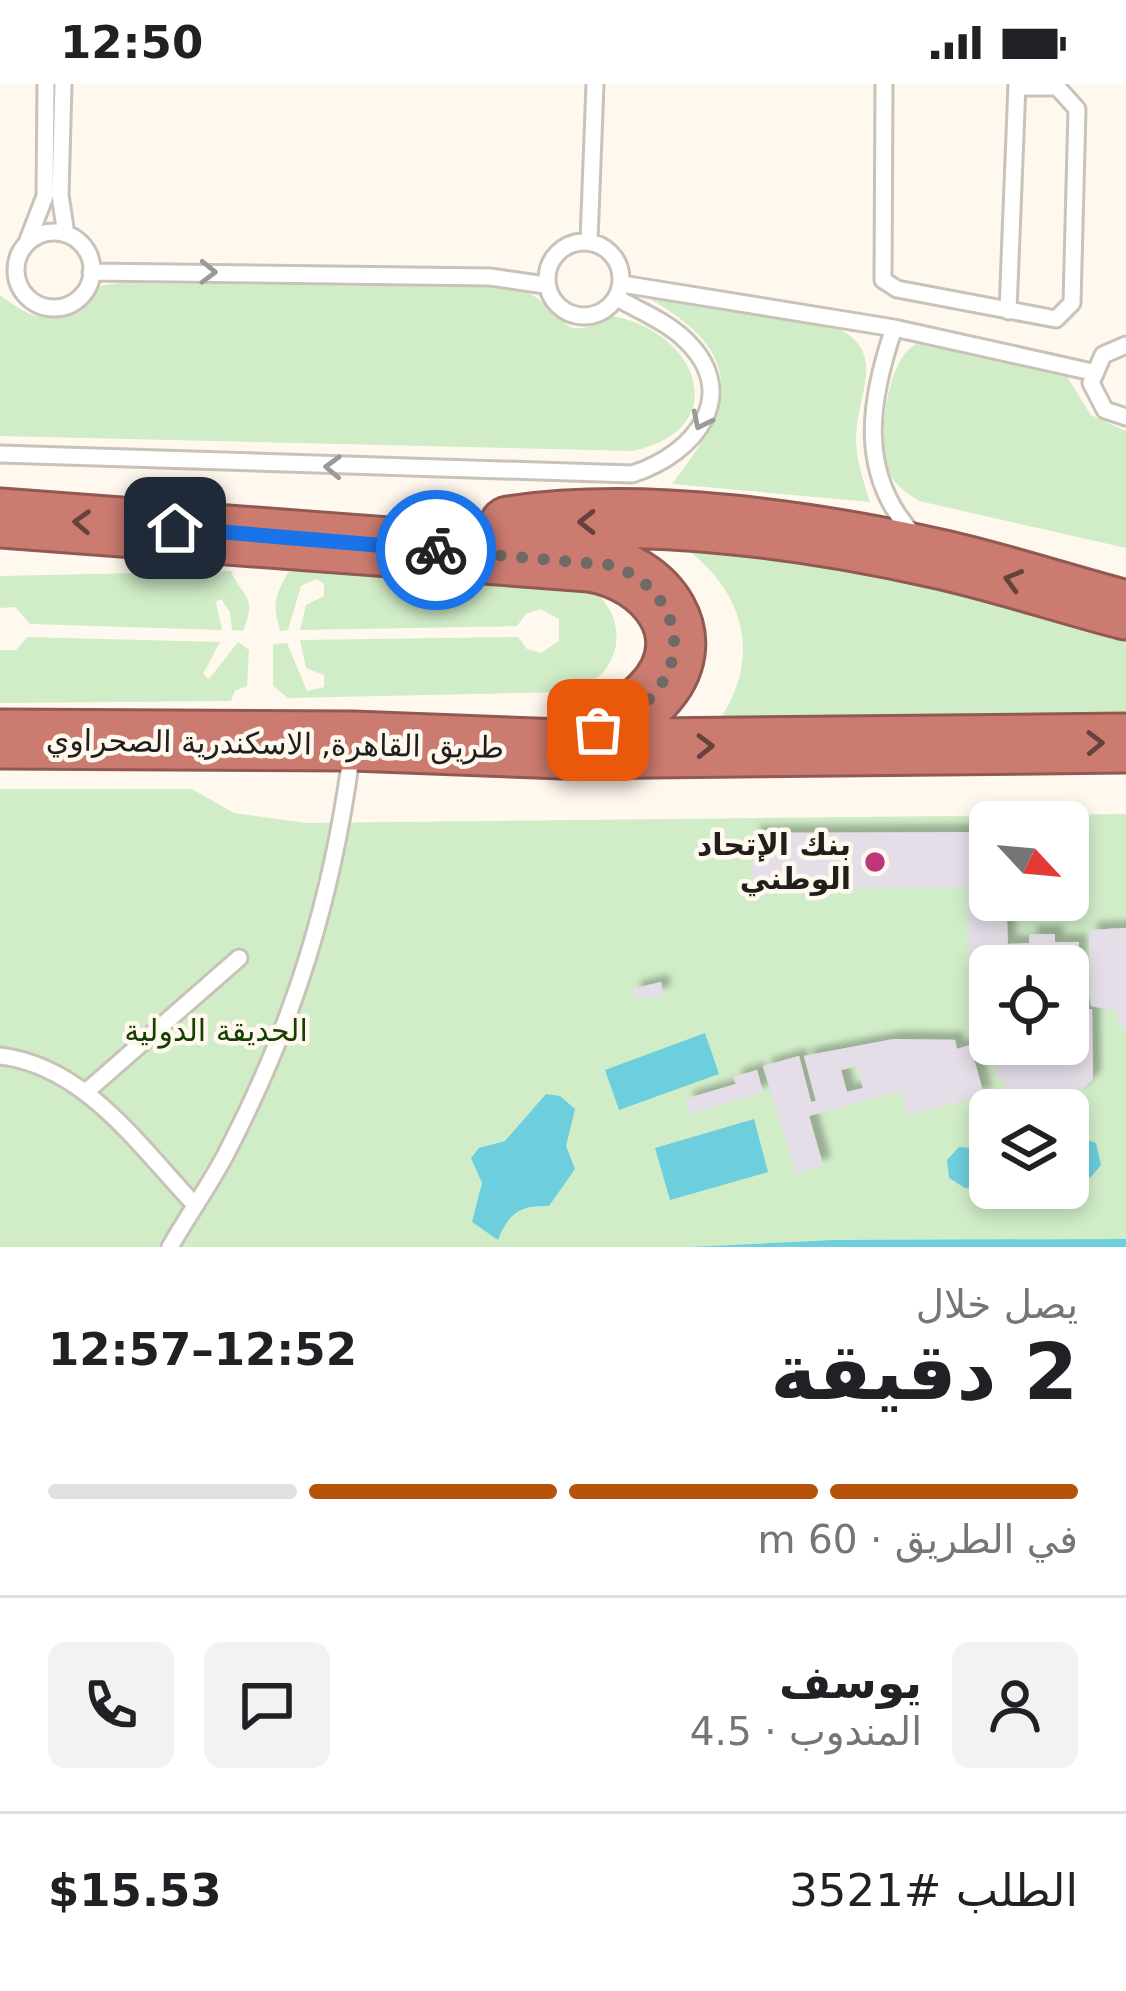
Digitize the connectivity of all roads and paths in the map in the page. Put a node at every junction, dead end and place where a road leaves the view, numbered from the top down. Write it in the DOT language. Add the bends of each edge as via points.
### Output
graph roads {
  1 [pos="46,84"];
  2 [pos="63,84"];
  3 [pos="596,84"];
  4 [pos="884,84"];
  5 [pos="1017,85"];
  6 [pos="66,234"];
  7 [pos="589,242"];
  8 [pos="26,244"];
  9 [pos="8,269"];
  10 [pos="92,272"];
  11 [pos="545,285"];
  12 [pos="619,291"];
  13 [pos="1008,311"];
  14 [pos="894,328"];
  15 [pos="1126,345"];
  16 [pos="1092,372"];
  17 [pos="1126,417"];
  18 [pos="0,454"];
  19 [pos="0,518"];
  20 [pos="450,552"];
  21 [pos="939,559"];
  22 [pos="1126,610"];
  23 [pos="0,739"];
  24 [pos="353,741"];
  25 [pos="1126,742"];
  26 [pos="562,749"];
  27 [pos="239,958"];
  28 [pos="0,1055"];
  29 [pos="87,1091"];
  30 [pos="195,1204"];
  31 [pos="170,1247"];
  1 -- 8 [label="lane" via="45,196"];
  2 -- 6 [label="lane" via="59,195"];
  3 -- 7 [label="lane"];
  4 -- 13 [label="lane" via="884,280 897,290"];
  5 -- 13 [label="lane"];
  5 -- 13 [label="lane" via="1057,87 1077,109 1072,303 1056,319"];
  6 -- 8 [label="lane"];
  6 -- 10 [label="lane" via="85,249"];
  7 -- 11 [label="lane" via="561,249"];
  7 -- 12 [label="lane" via="614,256"];
  8 -- 9 [label="lane"];
  9 -- 10 [label="lane" via="46,308 82,296"];
  10 -- 11 [label="lane, one-way" via="490,277"];
  11 -- 12 [label="lane" via="554,302 579,317 607,309"];
  12 -- 14 [label="lane"];
  12 -- 18 [label="lane, one-way" via="684,338 711,386 688,446 632,473"];
  14 -- 16 [label="lane"];
  14 -- 21 [label="lane" via="874,399 874,463 898,516"];
  15 -- 16 [label="lane" via="1103,355"];
  16 -- 17 [label="lane" via="1098,403"];
  20 -- 19 [label="highway, one-way"];
  21 -- 20 [label="highway, one-way" via="654,522 523,524 485,532"];
  20 -- 26 [label="highway" via="610,565 645,581 668,611 674,648 662,684 633,711"];
  22 -- 21 [label="highway, one-way"];
  23 -- 24 [label="highway, طريق القاهرة, الاسكندرية الصحراوي"];
  24 -- 26 [label="highway, طريق القاهرة, الاسكندرية الصحراوي"];
  24 -- 30 [label="lane" via="334,873 312,949 249,1107"];
  26 -- 25 [label="highway, طريق القاهرة, الاسكندرية الصحراوي, one-way"];
  27 -- 29 [label="lane"];
  28 -- 29 [label="lane" via="51,1069"];
  29 -- 30 [label="lane"];
  30 -- 31 [label="lane"];
}
